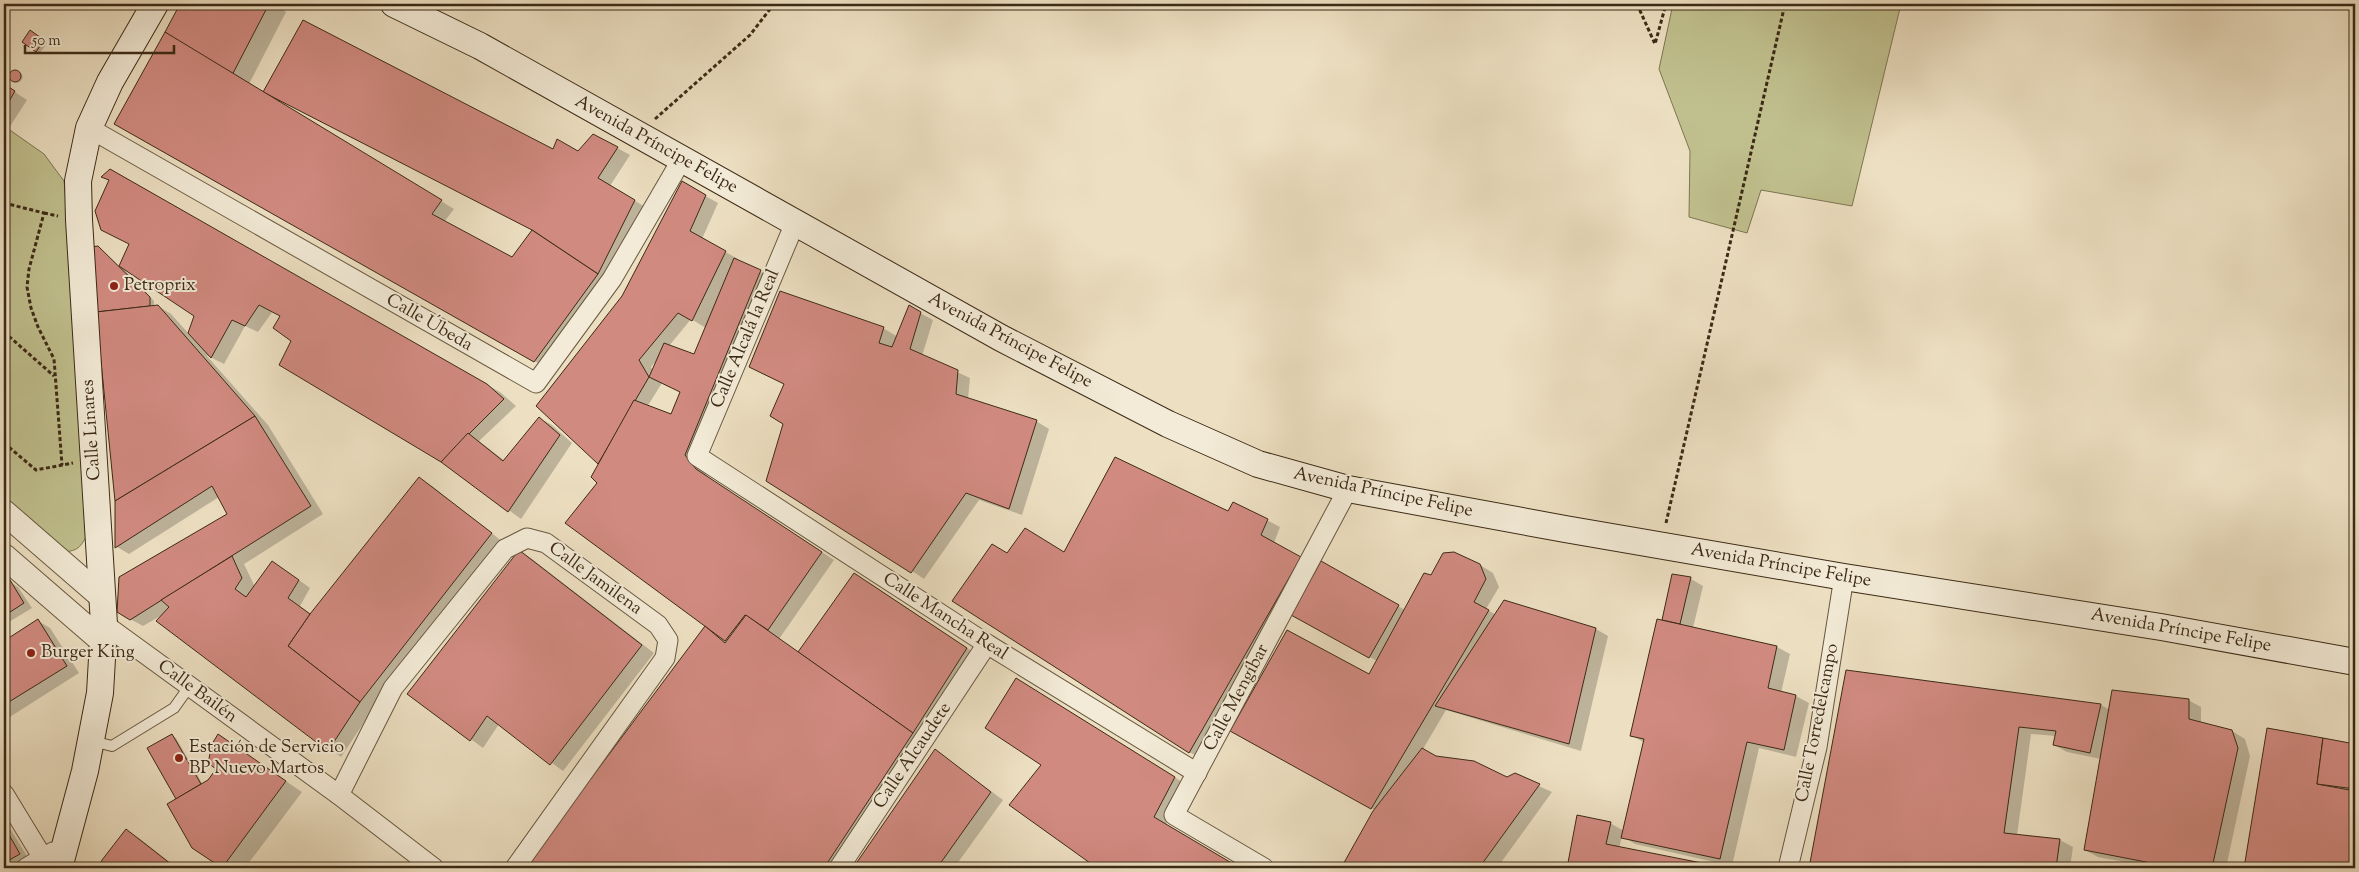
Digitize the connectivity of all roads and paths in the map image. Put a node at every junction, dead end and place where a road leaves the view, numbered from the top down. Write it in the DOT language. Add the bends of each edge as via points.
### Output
graph roads {
  1 [pos="155,4"];
  2 [pos="394,4"];
  3 [pos="774,4"];
  4 [pos="1636,4"];
  5 [pos="1666,4"];
  6 [pos="1785,4"];
  7 [pos="89,128"];
  8 [pos="638,134"];
  9 [pos="682,159"];
  10 [pos="4,203"];
  11 [pos="795,223"];
  12 [pos="4,332"];
  13 [pos="55,376"];
  14 [pos="4,442"];
  15 [pos="697,456"];
  16 [pos="1348,489"];
  17 [pos="4,512"];
  18 [pos="1661,546"];
  19 [pos="4,556"];
  20 [pos="1844,577"];
  21 [pos="102,596"];
  22 [pos="102,632"];
  23 [pos="987,644"];
  24 [pos="2355,662"];
  25 [pos="189,687"];
  26 [pos="91,741"];
  27 [pos="1197,773"];
  28 [pos="4,794"];
  29 [pos="339,795"];
  30 [pos="56,857"];
  31 [pos="26,868"];
  32 [pos="434,868"];
  33 [pos="515,868"];
  34 [pos="838,868"];
  35 [pos="1264,868"];
  36 [pos="1788,868"];
  1 -- 7 [label="main road, Calle Linares" via="110,82"];
  2 -- 8 [label="main road, Avenida Príncipe Felipe" via="480,46"];
  3 -- 8 [label="path" via="750,35"];
  4 -- 5 [label="path" via="1656,44"];
  6 -- 18 [label="path"];
  7 -- 9 [label="street, Calle Úbeda" via="536,383 612,279"];
  7 -- 21 [label="main road, Calle Linares" via="78,181 79,220"];
  8 -- 9 [label="main road, Avenida Príncipe Felipe"];
  9 -- 11 [label="main road, Avenida Príncipe Felipe"];
  10 -- 13 [label="path" via="44,213 27,287 35,321 54,359"];
  11 -- 15 [label="street, Calle Alcalá la Real"];
  11 -- 16 [label="main road, Avenida Príncipe Felipe" via="1002,338 1168,424 1258,464"];
  12 -- 13 [label="path"];
  13 -- 14 [label="path" via="62,465 36,470"];
  15 -- 23 [label="street, Calle Mancha Real"];
  16 -- 18 [label="main road, Avenida Príncipe Felipe"];
  16 -- 27 [label="street, Calle Mengíbar"];
  17 -- 21 [label="street"];
  18 -- 20 [label="main road, Avenida Príncipe Felipe"];
  19 -- 22 [label="street"];
  20 -- 24 [label="main road, Avenida Príncipe Felipe" via="2161,626"];
  20 -- 36 [label="street, Calle Torredelcampo" via="1817,747"];
  21 -- 22 [label="main road, Calle Linares"];
  22 -- 25 [label="street, Calle Bailén"];
  22 -- 26 [label="main road, Calle Linares" via="100,693"];
  23 -- 27 [label="street, Calle Mancha Real"];
  23 -- 34 [label="street, Calle Alcaudete"];
  25 -- 26 [label="lane" via="174,708 112,746"];
  25 -- 29 [label="street, Calle Bailén"];
  26 -- 30 [label="main road, Calle Linares"];
  27 -- 35 [label="street, Calle Mengíbar" via="1174,815"];
  28 -- 30 [label="street"];
  29 -- 32 [label="street, Calle Bailén"];
  29 -- 33 [label="street, Calle Jamilena" via="392,688 504,549 526,538 546,543 658,625 668,640 665,658"];
  30 -- 31 [label="street"];
}
